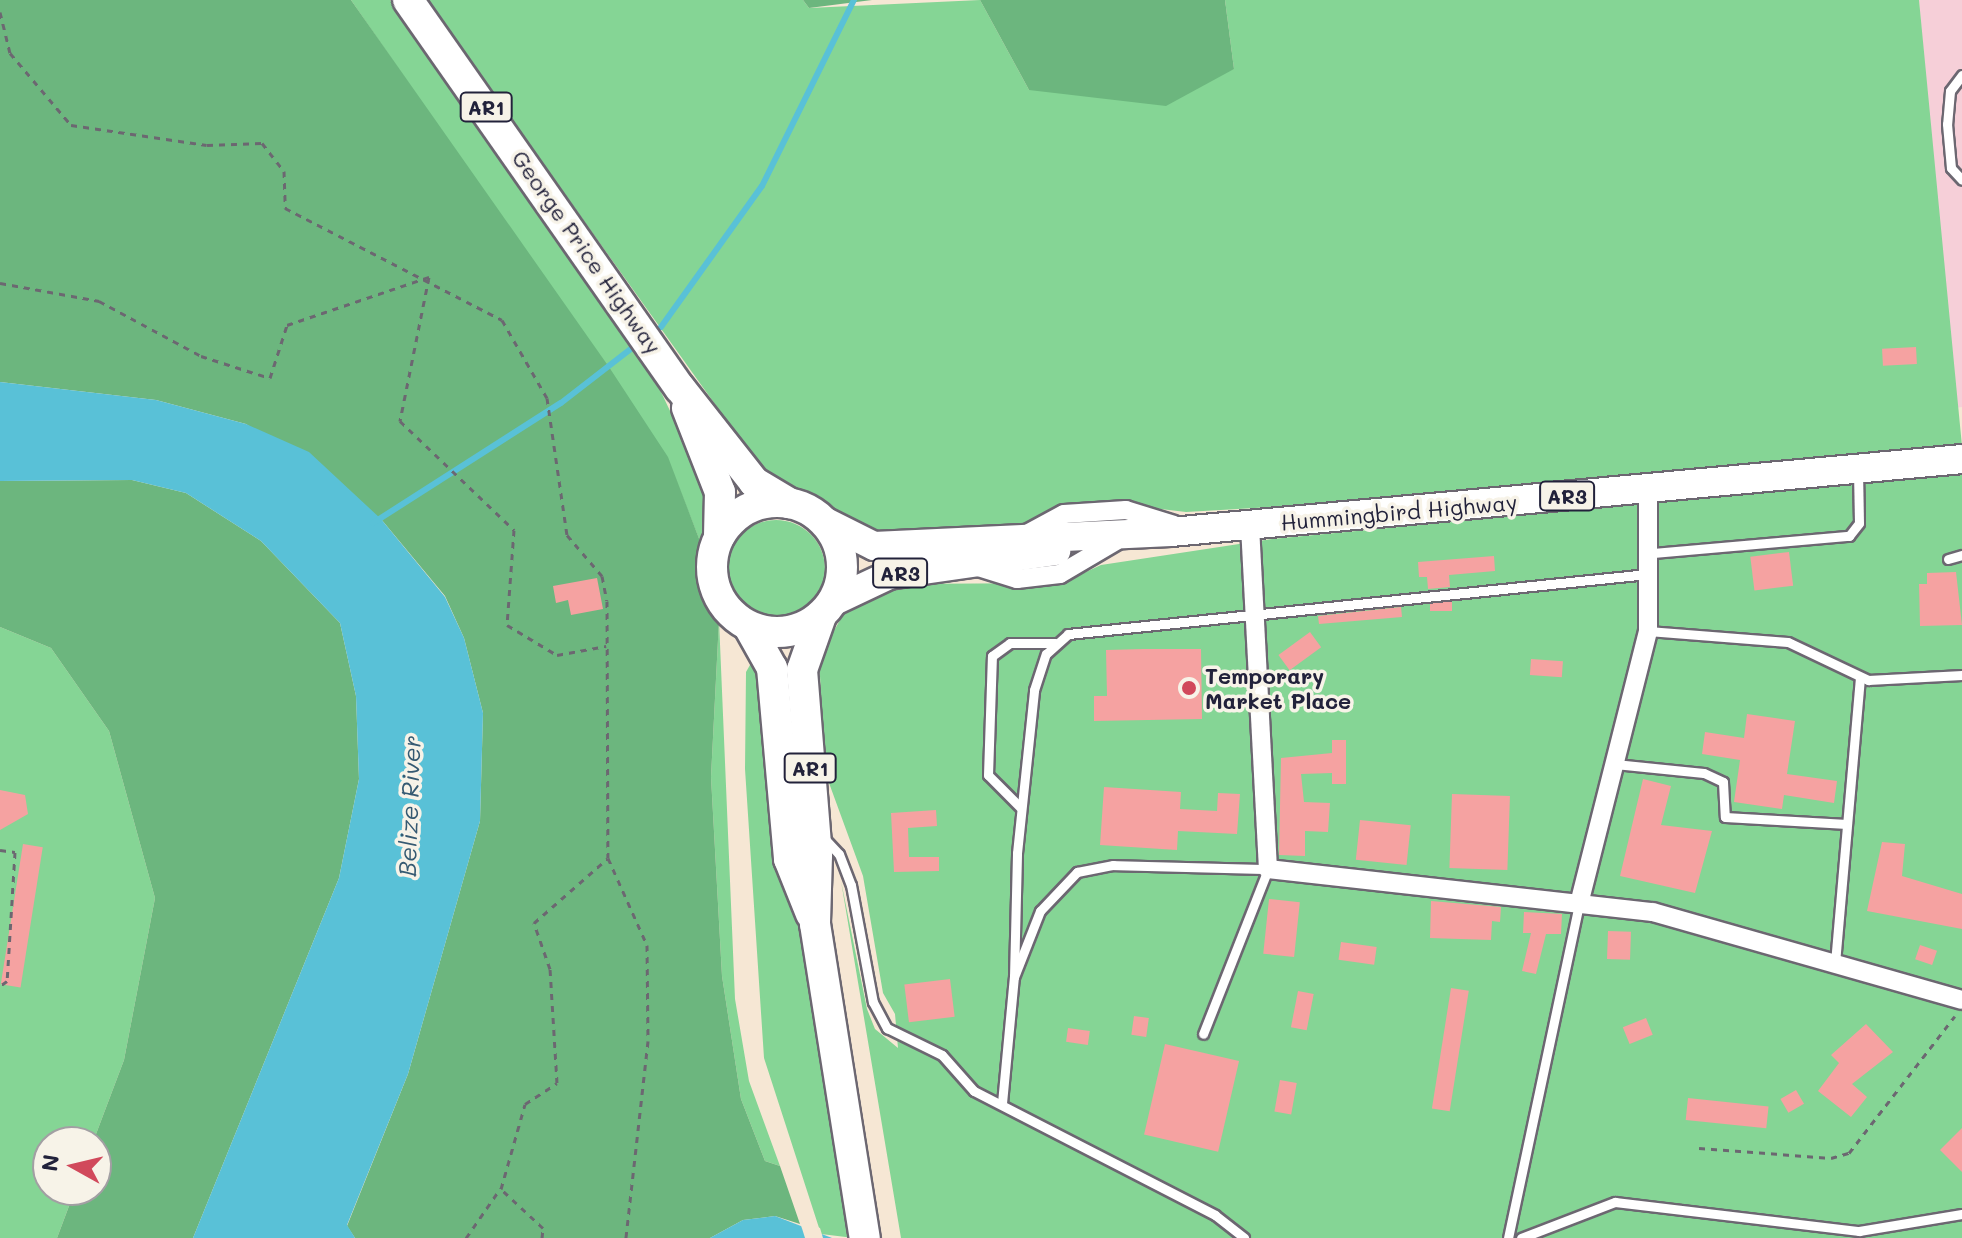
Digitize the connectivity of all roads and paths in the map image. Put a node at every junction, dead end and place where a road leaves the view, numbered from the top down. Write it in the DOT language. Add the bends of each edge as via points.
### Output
graph roads {
  1 [pos="408,0"];
  2 [pos="0,12"];
  3 [pos="1962,75"];
  4 [pos="1962,180"];
  5 [pos="429,277"];
  6 [pos="0,283"];
  7 [pos="680,388"];
  8 [pos="1962,459"];
  9 [pos="1857,468"];
  10 [pos="1648,488"];
  11 [pos="789,503"];
  12 [pos="822,520"];
  13 [pos="1250,526"];
  14 [pos="1182,531"];
  15 [pos="719,537"];
  16 [pos="1653,553"];
  17 [pos="1962,555"];
  18 [pos="1948,559"];
  19 [pos="1652,574"];
  20 [pos="826,609"];
  21 [pos="1251,611"];
  22 [pos="749,627"];
  23 [pos="1648,631"];
  24 [pos="1055,643"];
  25 [pos="607,646"];
  26 [pos="1962,675"];
  27 [pos="1860,678"];
  28 [pos="1614,764"];
  29 [pos="1020,807"];
  30 [pos="1847,824"];
  31 [pos="815,829"];
  32 [pos="0,850"];
  33 [pos="608,858"];
  34 [pos="1268,869"];
  35 [pos="1580,900"];
  36 [pos="815,924"];
  37 [pos="1835,963"];
  38 [pos="1014,977"];
  39 [pos="0,986"];
  40 [pos="1962,1000"];
  41 [pos="1962,1007"];
  42 [pos="1203,1034"];
  43 [pos="1002,1103"];
  44 [pos="1699,1148"];
  45 [pos="501,1189"];
  46 [pos="1962,1214"];
  47 [pos="466,1238"];
  48 [pos="542,1238"];
  49 [pos="626,1238"];
  50 [pos="865,1238"];
  51 [pos="1244,1238"];
  52 [pos="1508,1238"];
  53 [pos="1521,1238"];
  1 -- 7 [label="highway, George Price Highway / AR1"];
  2 -- 5 [label="path" via="10,53 71,125 207,145 262,143 284,171 285,208"];
  3 -- 4 [label="lane" via="1950,91 1947,124 1951,168"];
  5 -- 6 [label="path" via="287,325 270,378 201,356 99,301"];
  5 -- 25 [label="path" via="502,320 547,398 567,535 602,576"];
  5 -- 25 [label="path" via="400,421 514,530 507,625 557,655"];
  7 -- 11 [label="highway, George Price Highway / AR1" via="754,482"];
  7 -- 15 [label="highway, George Price Highway / AR1" via="720,492"];
  8 -- 9 [label="main road, Hummingbird Highway / AR3"];
  9 -- 10 [label="main road, Hummingbird Highway / AR3"];
  9 -- 16 [label="lane" via="1859,523 1849,536"];
  10 -- 13 [label="main road, Hummingbird Highway / AR3"];
  10 -- 16 [label="street"];
  11 -- 12 [label="highway"];
  11 -- 15 [label="highway" via="749,509"];
  12 -- 14 [label="main road, Hummingbird Highway / AR3" via="874,546"];
  12 -- 20 [label="highway" via="842,559"];
  13 -- 14 [label="main road, Hummingbird Highway / AR3"];
  13 -- 21 [label="street"];
  14 -- 20 [label="main road, Hummingbird Highway / AR3" via="889,575"];
  15 -- 22 [label="highway" via="714,584 725,606"];
  16 -- 19 [label="street"];
  17 -- 18 [label="lane"];
  19 -- 21 [label="lane"];
  19 -- 23 [label="street"];
  20 -- 22 [label="highway" via="792,631"];
  20 -- 31 [label="highway, AR1" via="802,670"];
  21 -- 24 [label="lane" via="1085,628"];
  21 -- 34 [label="street"];
  22 -- 36 [label="highway, AR1" via="772,668 789,859"];
  23 -- 27 [label="lane" via="1788,642"];
  23 -- 28 [label="street"];
  24 -- 29 [label="lane" via="1034,690"];
  24 -- 29 [label="lane" via="1010,643 992,656 986,764"];
  25 -- 33 [label="path"];
  26 -- 27 [label="lane"];
  27 -- 30 [label="lane"];
  28 -- 30 [label="lane" via="1675,768 1723,782 1725,817"];
  28 -- 35 [label="street"];
  29 -- 38 [label="lane"];
  30 -- 37 [label="lane"];
  31 -- 36 [label="highway, AR1"];
  31 -- 43 [label="lane" via="839,854 851,885 877,1016 901,1037 942,1055 965,1085"];
  32 -- 39 [label="path" via="15,852 7,981"];
  33 -- 45 [label="path" via="534,923 550,969 557,1083 525,1104"];
  33 -- 49 [label="path" via="647,945 648,1041"];
  34 -- 35 [label="street"];
  34 -- 38 [label="lane" via="1113,865 1077,872 1040,911"];
  34 -- 42 [label="lane"];
  35 -- 37 [label="street" via="1718,928"];
  35 -- 52 [label="lane"];
  36 -- 50 [label="highway, AR1"];
  37 -- 40 [label="street"];
  38 -- 43 [label="lane"];
  41 -- 44 [label="path" via="1849,1153 1831,1158"];
  43 -- 51 [label="lane" via="1127,1175 1215,1215"];
  45 -- 47 [label="path"];
  45 -- 48 [label="path" via="543,1228"];
  46 -- 53 [label="lane" via="1859,1231 1615,1202"];
}
